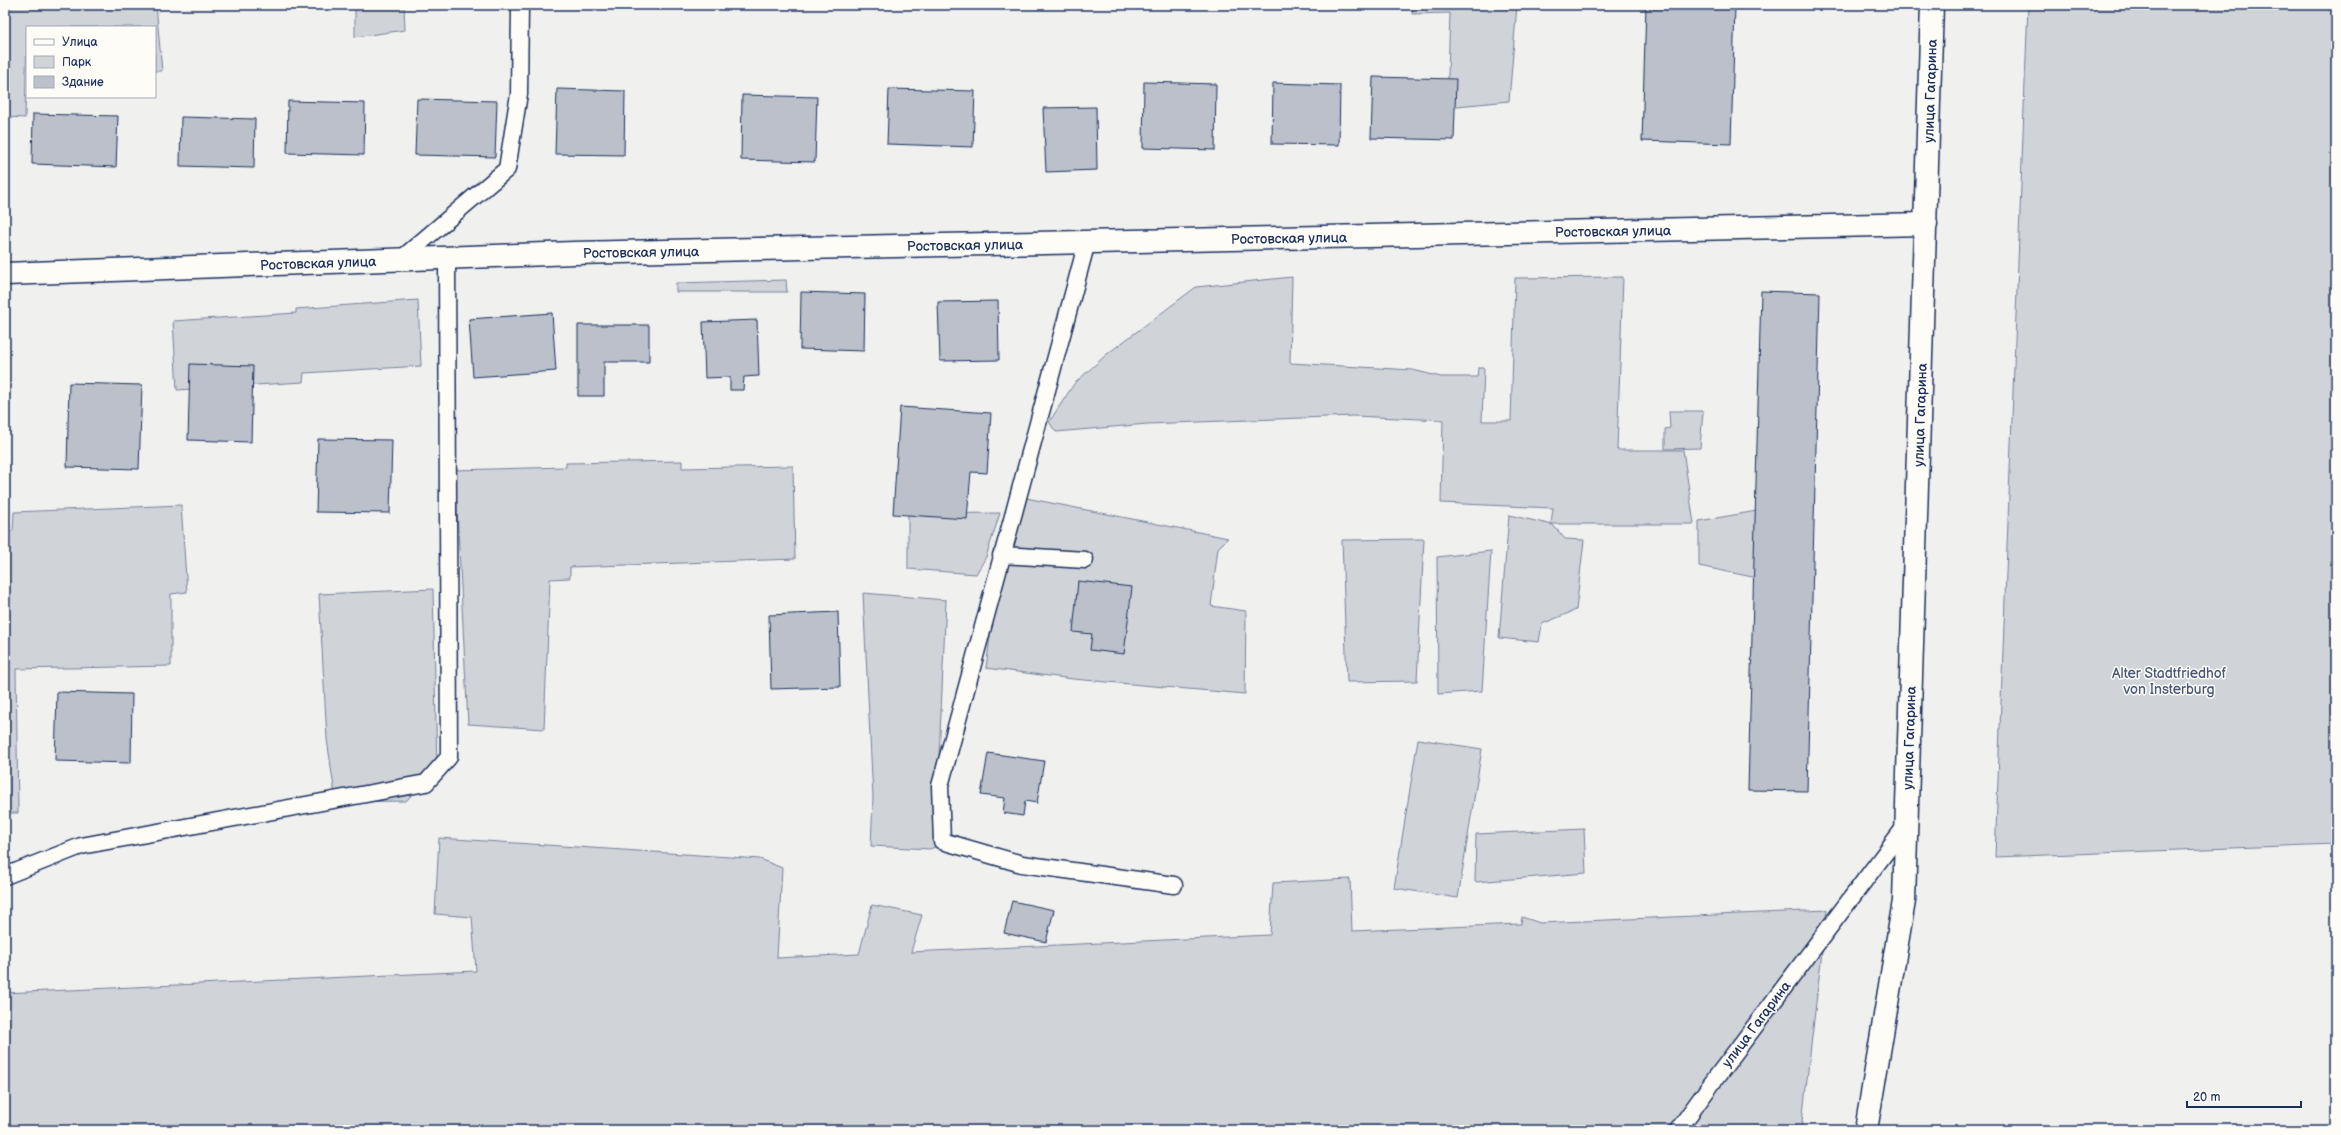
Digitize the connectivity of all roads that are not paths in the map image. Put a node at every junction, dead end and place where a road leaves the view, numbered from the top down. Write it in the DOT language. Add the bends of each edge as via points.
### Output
graph roads {
  1 [pos="520,5"];
  2 [pos="1932,5"];
  3 [pos="1926,224"];
  4 [pos="1087,242"];
  5 [pos="446,258"];
  6 [pos="400,260"];
  7 [pos="5,274"];
  8 [pos="1001,555"];
  9 [pos="1085,560"];
  10 [pos="1907,824"];
  11 [pos="5,876"];
  12 [pos="1174,885"];
  13 [pos="1678,1130"];
  14 [pos="1866,1130"];
  1 -- 6 [label="lane" via="519,94 507,169"];
  2 -- 3 [label="street, улица Гагарина"];
  3 -- 4 [label="street, Ростовская улица"];
  3 -- 10 [label="street, улица Гагарина"];
  4 -- 5 [label="street, Ростовская улица"];
  4 -- 8 [label="lane"];
  5 -- 6 [label="street, Ростовская улица"];
  5 -- 11 [label="lane" via="449,757 426,783 81,846"];
  6 -- 7 [label="street, Ростовская улица"];
  8 -- 9 [label="lane"];
  8 -- 12 [label="lane" via="940,786 942,841 1022,864"];
  10 -- 13 [label="lane, улица Гагарина"];
  10 -- 14 [label="street, улица Гагарина" via="1904,901"];
}
